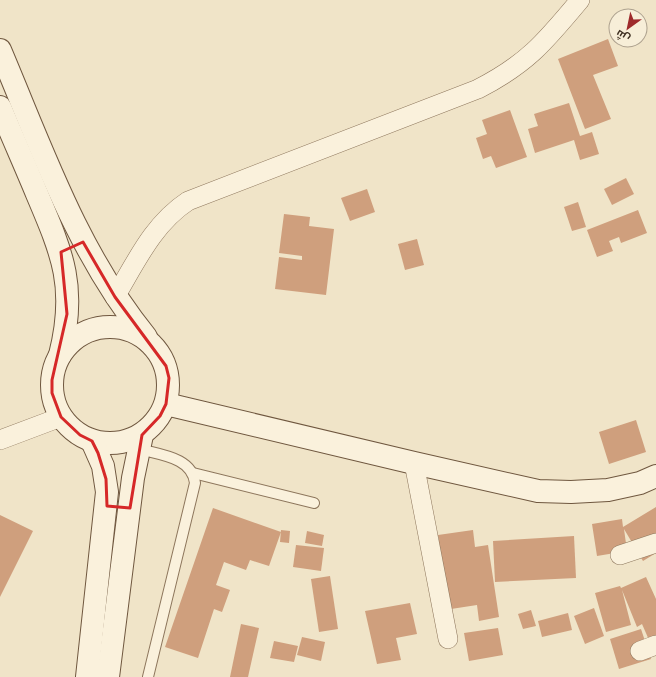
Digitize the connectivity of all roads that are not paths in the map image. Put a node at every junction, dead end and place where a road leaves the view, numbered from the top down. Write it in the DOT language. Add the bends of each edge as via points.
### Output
graph roads {
  1 [pos="580,0"];
  2 [pos="0,50"];
  3 [pos="0,107"];
  4 [pos="83,242"];
  5 [pos="61,252"];
  6 [pos="115,297"];
  7 [pos="152,344"];
  8 [pos="60,355"];
  9 [pos="166,404"];
  10 [pos="61,417"];
  11 [pos="0,440"];
  12 [pos="92,441"];
  13 [pos="141,442"];
  14 [pos="414,463"];
  15 [pos="193,473"];
  16 [pos="656,476"];
  17 [pos="314,503"];
  18 [pos="107,506"];
  19 [pos="130,508"];
  20 [pos="656,543"];
  21 [pos="620,555"];
  22 [pos="448,640"];
  23 [pos="88,677"];
  24 [pos="108,677"];
  25 [pos="148,677"];
  1 -- 6 [label="street" via="544,44 496,80 188,201 164,220"];
  2 -- 4 [label="main road"];
  3 -- 5 [label="main road"];
  4 -- 5 [label="main road"];
  4 -- 6 [label="main road"];
  5 -- 8 [label="main road" via="68,293"];
  6 -- 7 [label="main road"];
  7 -- 8 [label="main road" via="129,330 103,327 78,336"];
  7 -- 9 [label="main road" via="160,354 167,372 169,391"];
  8 -- 10 [label="main road" via="52,380 54,399"];
  9 -- 13 [label="main road"];
  9 -- 14 [label="main road"];
  10 -- 11 [label="street"];
  10 -- 12 [label="main road" via="80,435"];
  12 -- 13 [label="main road" via="104,444"];
  12 -- 18 [label="main road" via="106,479"];
  13 -- 15 [label="lane" via="181,461"];
  13 -- 19 [label="main road"];
  14 -- 16 [label="main road" via="538,491 608,490 640,483"];
  14 -- 22 [label="street"];
  15 -- 17 [label="lane"];
  15 -- 25 [label="lane" via="193,493"];
  18 -- 19 [label="main road"];
  18 -- 23 [label="main road"];
  19 -- 24 [label="main road"];
  20 -- 21 [label="street"];
}
